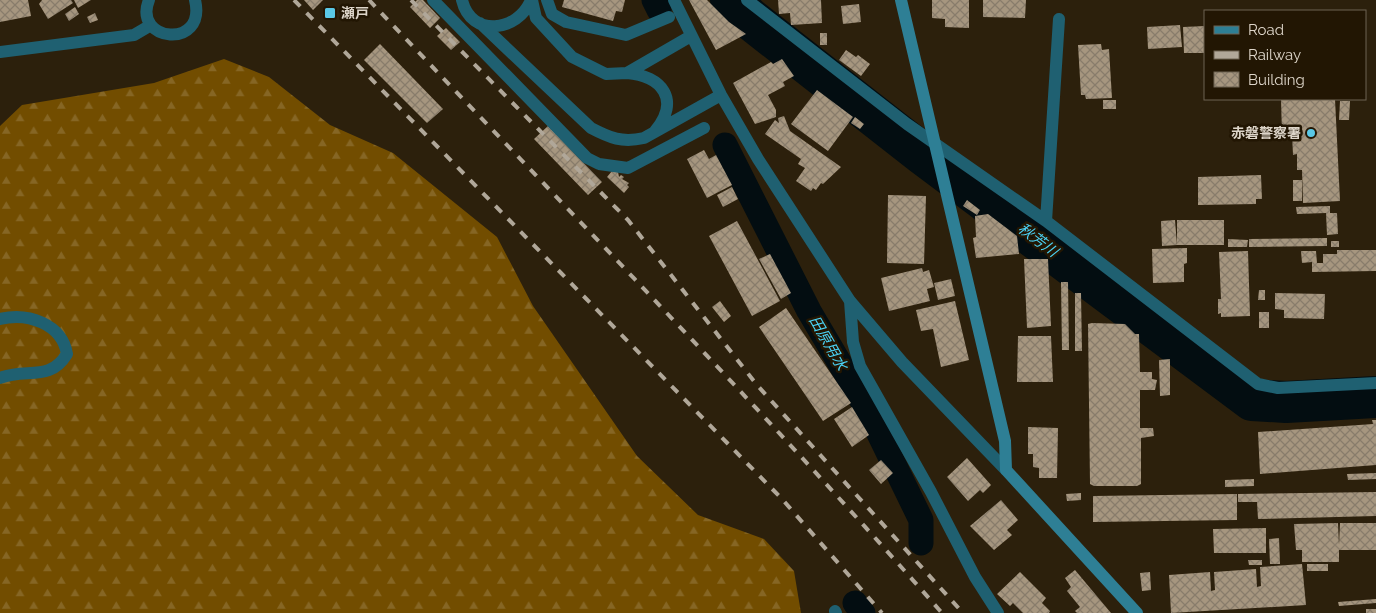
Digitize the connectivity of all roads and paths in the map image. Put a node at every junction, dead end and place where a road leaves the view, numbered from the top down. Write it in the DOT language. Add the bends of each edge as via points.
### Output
graph roads {
  1 [pos="195,0"];
  2 [pos="433,0"];
  3 [pos="532,0"];
  4 [pos="548,0"];
  5 [pos="674,0"];
  6 [pos="747,0"];
  7 [pos="901,0"];
  8 [pos="147,1"];
  9 [pos="461,2"];
  10 [pos="669,17"];
  11 [pos="1060,18"];
  12 [pos="480,23"];
  13 [pos="151,25"];
  14 [pos="691,36"];
  15 [pos="0,52"];
  16 [pos="626,72"];
  17 [pos="721,96"];
  18 [pos="704,128"];
  19 [pos="651,134"];
  20 [pos="935,145"];
  21 [pos="1046,220"];
  22 [pos="850,300"];
  23 [pos="0,319"];
  24 [pos="0,378"];
  25 [pos="1376,382"];
  26 [pos="1006,470"];
  27 [pos="998,613"];
  28 [pos="1137,613"];
  1 -- 13 [label="street" via="196,17 187,30 171,36"];
  2 -- 18 [label="street" via="586,158 599,164 628,168"];
  3 -- 12 [label="street" via="527,10 511,24 490,26"];
  3 -- 16 [label="street" via="536,18 572,57 606,74"];
  4 -- 10 [label="street" via="552,14 566,22 626,35"];
  5 -- 14 [label="street"];
  6 -- 20 [label="street"];
  7 -- 20 [label="street"];
  8 -- 13 [label="street" via="147,17"];
  9 -- 12 [label="street"];
  11 -- 21 [label="street"];
  12 -- 19 [label="street" via="591,128 613,139 630,141"];
  13 -- 15 [label="street" via="134,35"];
  14 -- 16 [label="street"];
  14 -- 17 [label="street"];
  16 -- 19 [label="street" via="646,75 654,80 666,97 665,117"];
  17 -- 19 [label="street"];
  17 -- 22 [label="street"];
  20 -- 21 [label="street"];
  20 -- 26 [label="street" via="1005,441"];
  21 -- 25 [label="street" via="1258,384 1278,388"];
  22 -- 26 [label="street" via="902,362"];
  22 -- 27 [label="street" via="852,342 860,366 975,577"];
  23 -- 24 [label="street" via="20,316 45,323 65,340 67,354 61,364 48,372 11,373"];
  26 -- 28 [label="street"];
}
